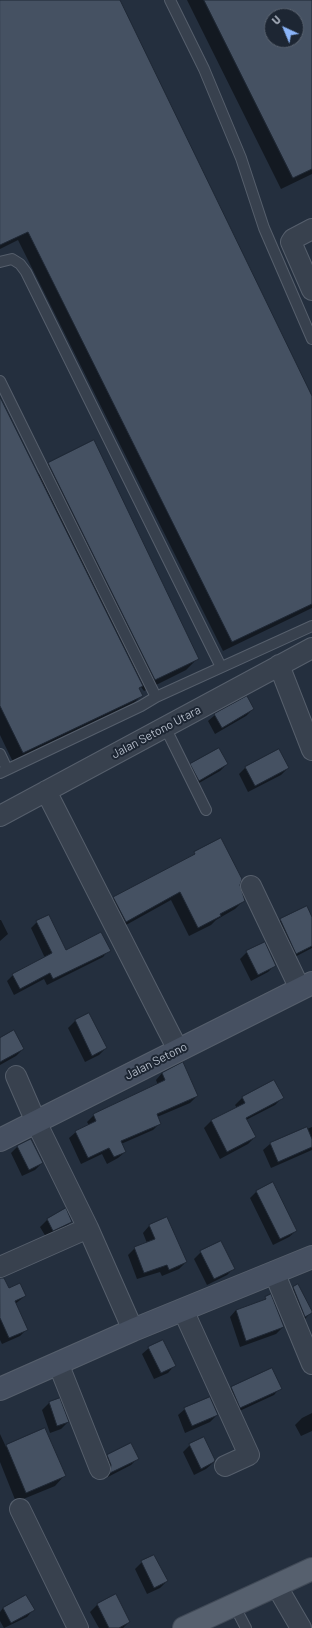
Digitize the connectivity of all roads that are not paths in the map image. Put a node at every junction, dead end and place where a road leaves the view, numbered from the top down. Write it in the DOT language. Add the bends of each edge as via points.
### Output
graph roads {
  1 [pos="170,0"];
  2 [pos="312,229"];
  3 [pos="0,262"];
  4 [pos="312,290"];
  5 [pos="312,339"];
  6 [pos="0,381"];
  7 [pos="312,626"];
  8 [pos="312,648"];
  9 [pos="279,665"];
  10 [pos="221,667"];
  11 [pos="156,697"];
  12 [pos="165,727"];
  13 [pos="312,750"];
  14 [pos="0,754"];
  15 [pos="4,771"];
  16 [pos="46,791"];
  17 [pos="206,810"];
  18 [pos="0,816"];
  19 [pos="251,886"];
  20 [pos="306,986"];
  21 [pos="178,1050"];
  22 [pos="16,1076"];
  23 [pos="36,1122"];
  24 [pos="0,1140"];
  25 [pos="88,1228"];
  26 [pos="312,1257"];
  27 [pos="0,1267"];
  28 [pos="274,1272"];
  29 [pos="183,1310"];
  30 [pos="133,1330"];
  31 [pos="58,1363"];
  32 [pos="312,1364"];
  33 [pos="0,1389"];
  34 [pos="225,1466"];
  35 [pos="100,1469"];
  36 [pos="20,1509"];
  37 [pos="312,1569"];
  38 [pos="276,1585"];
  39 [pos="234,1605"];
  40 [pos="196,1626"];
  41 [pos="78,1628"];
  42 [pos="246,1628"];
  43 [pos="301,1628"];
  1 -- 5 [label="lane" via="204,69 242,158 264,228"];
  2 -- 4 [label="street" via="291,242"];
  3 -- 10 [label="lane" via="12,259 26,272"];
  6 -- 11 [label="lane"];
  7 -- 10 [label="lane"];
  8 -- 9 [label="street, Jalan Setono Utara"];
  9 -- 12 [label="street, Jalan Setono Utara"];
  9 -- 13 [label="street"];
  10 -- 11 [label="lane"];
  11 -- 15 [label="lane"];
  12 -- 16 [label="street, Jalan Setono Utara"];
  12 -- 17 [label="lane"];
  14 -- 15 [label="lane"];
  16 -- 18 [label="street, Jalan Setono Utara"];
  16 -- 21 [label="street"];
  19 -- 20 [label="street"];
  20 -- 21 [label="street, Jalan Setono"];
  21 -- 23 [label="street, Jalan Setono"];
  22 -- 23 [label="street"];
  23 -- 24 [label="street, Jalan Setono"];
  23 -- 25 [label="street"];
  25 -- 27 [label="street"];
  25 -- 30 [label="street"];
  26 -- 28 [label="street"];
  28 -- 29 [label="street"];
  28 -- 32 [label="street"];
  29 -- 30 [label="street"];
  29 -- 34 [label="street" via="249,1455"];
  30 -- 31 [label="street"];
  31 -- 33 [label="street"];
  31 -- 35 [label="street"];
  36 -- 41 [label="street"];
  37 -- 38 [label="main road"];
  38 -- 39 [label="main road"];
  38 -- 43 [label="street"];
  39 -- 40 [label="main road"];
  39 -- 42 [label="lane"];
}
